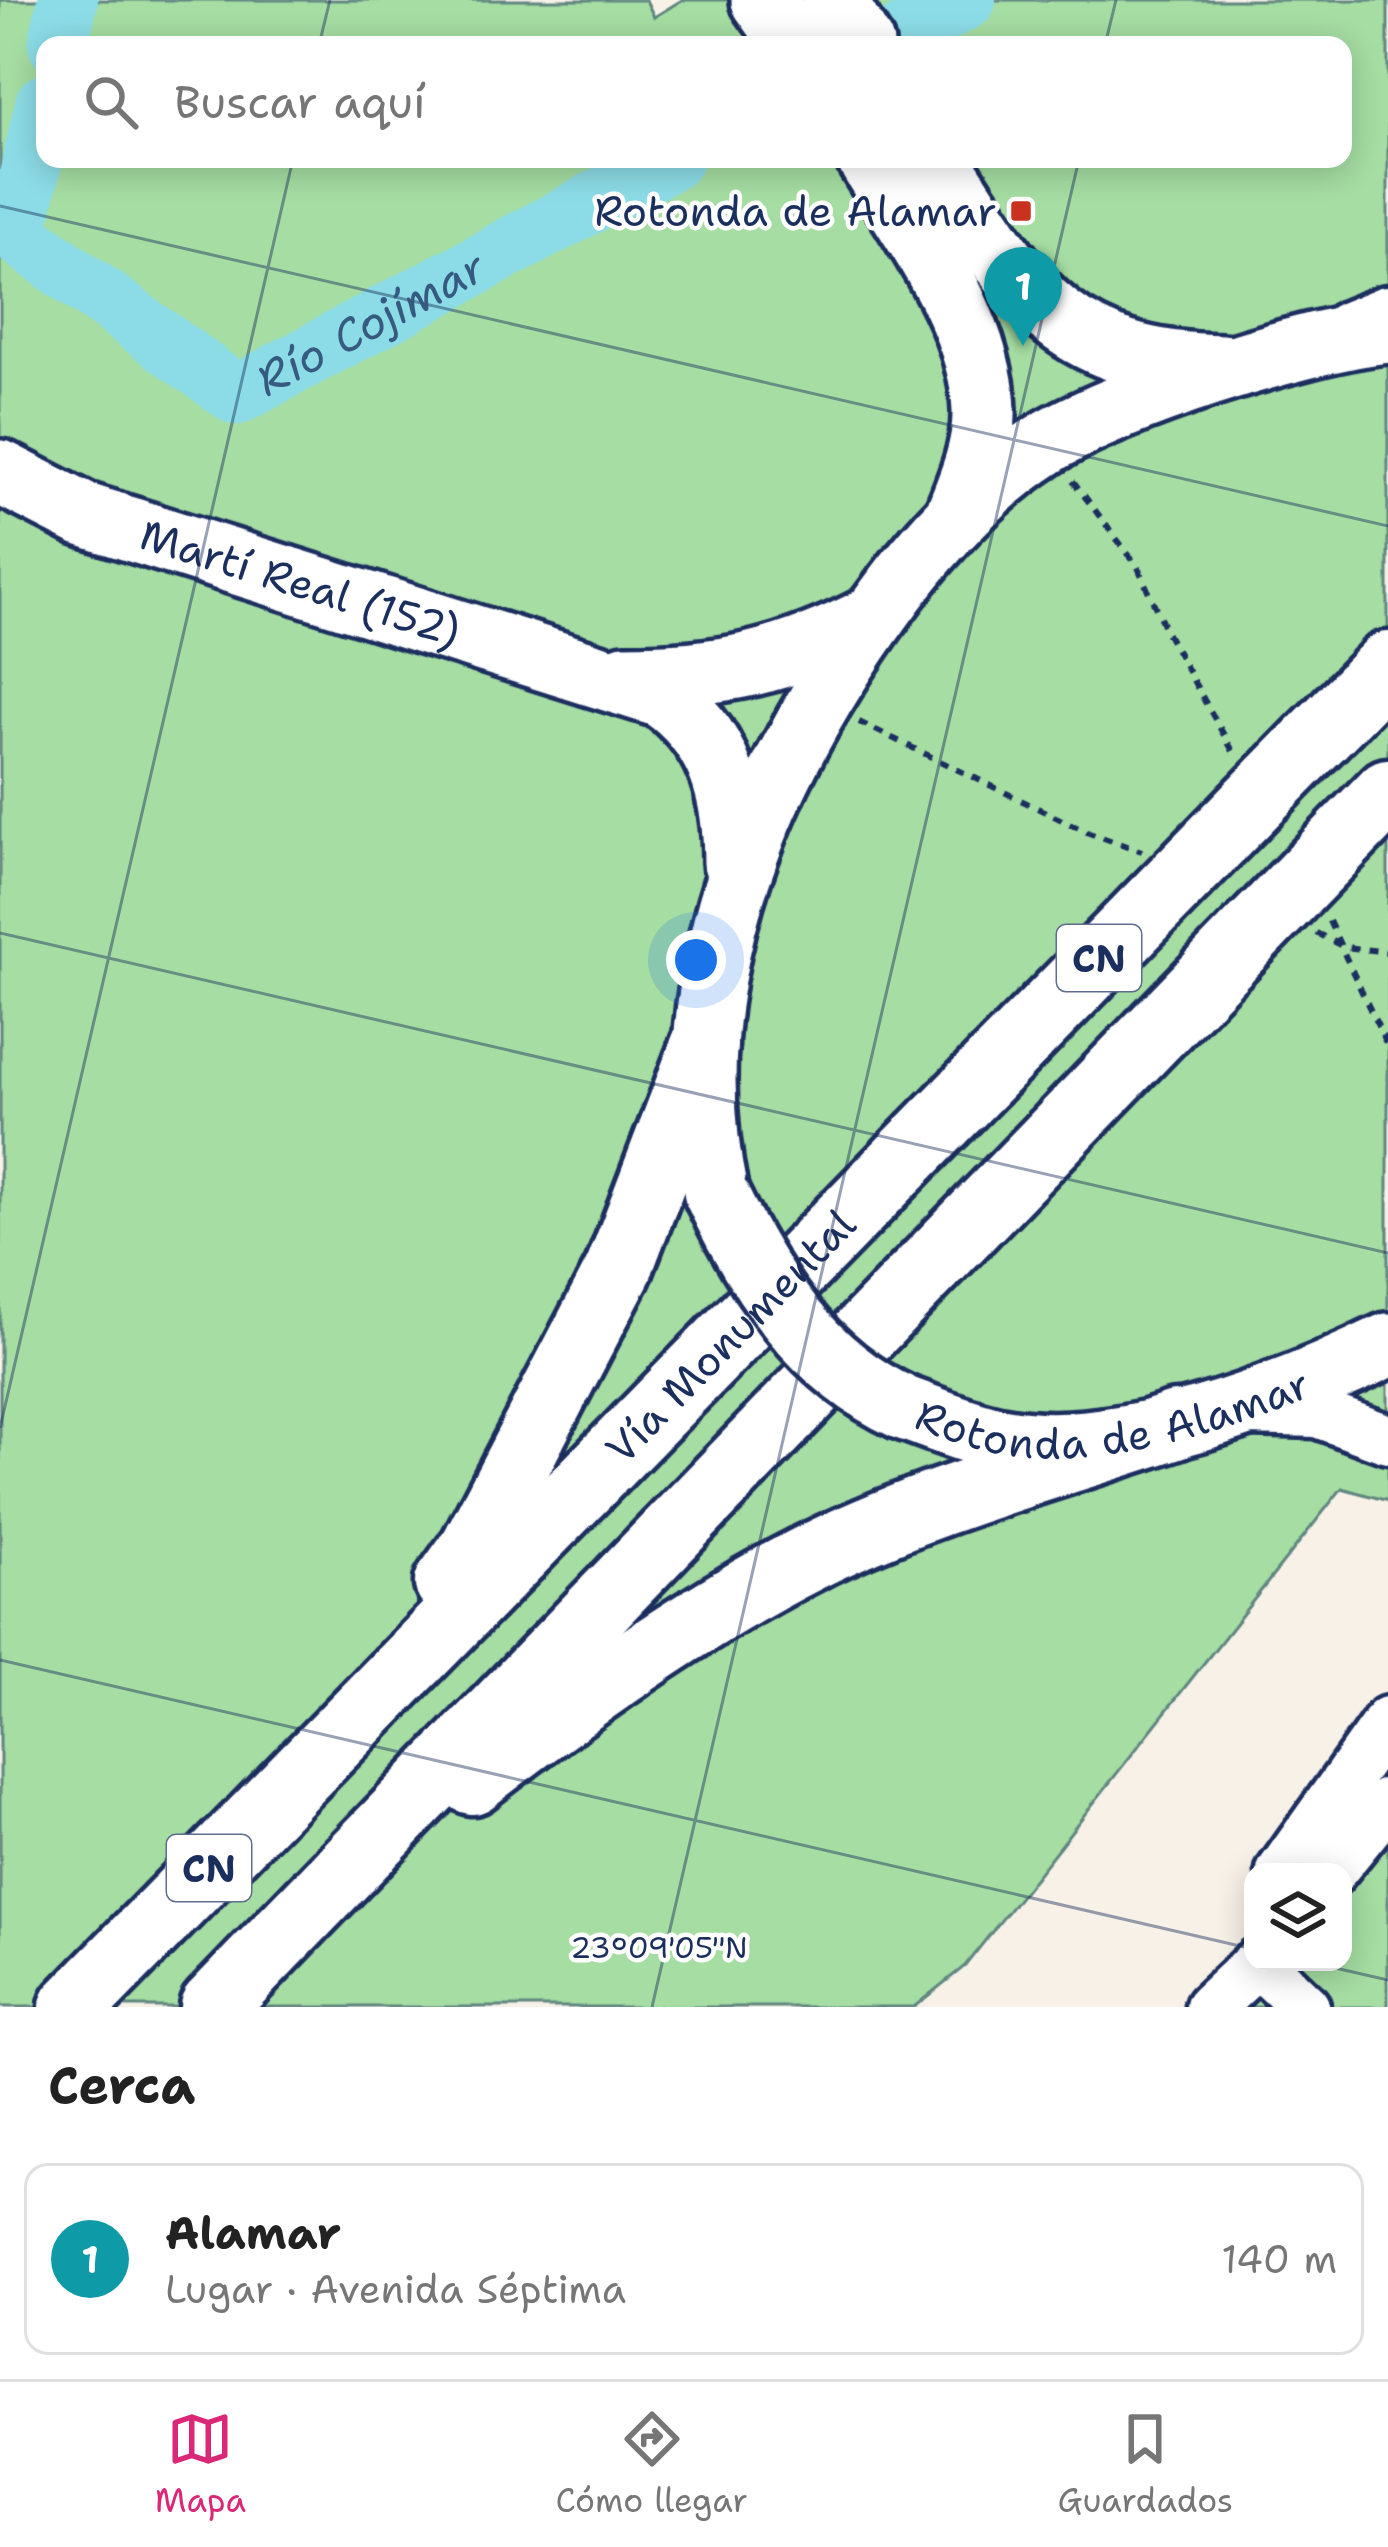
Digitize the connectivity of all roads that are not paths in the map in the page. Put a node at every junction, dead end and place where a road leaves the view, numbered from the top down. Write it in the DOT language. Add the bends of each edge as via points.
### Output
graph roads {
  1 [pos="794,18"];
  2 [pos="839,36"];
  3 [pos="874,168"];
  4 [pos="943,168"];
  5 [pos="1376,328"];
  6 [pos="1247,367"];
  7 [pos="0,472"];
  8 [pos="956,517"];
  9 [pos="870,619"];
  10 [pos="1388,665"];
  11 [pos="606,676"];
  12 [pos="1388,792"];
  13 [pos="736,877"];
  14 [pos="704,1046"];
  15 [pos="1388,1346"];
  16 [pos="1196,1417"];
  17 [pos="1388,1438"];
  18 [pos="1388,1720"];
  19 [pos="345,1728"];
  20 [pos="1388,1802"];
  21 [pos="1287,1863"];
  22 [pos="1337,1863"];
  23 [pos="313,1905"];
  24 [pos="1248,1971"];
  25 [pos="1267,1971"];
  26 [pos="73,2007"];
  27 [pos="213,2007"];
  28 [pos="1210,2007"];
  29 [pos="1305,2007"];
  1 -- 2 [label="main road"];
  3 -- 8 [label="main road" via="946,290 979,373 978,463"];
  4 -- 6 [label="main road" via="1038,305 1093,342 1172,365"];
  5 -- 6 [label="main road, Rotonda de Alamar"];
  6 -- 8 [label="main road, Rotonda de Alamar" via="1046,444"];
  7 -- 11 [label="main road, Martí Real (152)" via="82,514"];
  8 -- 9 [label="main road, Rotonda de Alamar"];
  9 -- 11 [label="main road, Martí Real (152)" via="763,664 704,676"];
  9 -- 13 [label="main road, Rotonda de Alamar" via="765,800"];
  10 -- 19 [label="highway, Vía Monumental / CN"];
  11 -- 13 [label="main road, Martí Real (152)" via="662,696 709,743 735,812"];
  12 -- 23 [label="highway, CN"];
  13 -- 14 [label="main road, Rotonda de Alamar"];
  14 -- 16 [label="main road, Rotonda de Alamar, bridge" via="703,1132 716,1195 744,1252 814,1347 854,1381 904,1408 1003,1440"];
  14 -- 19 [label="highway" via="618,1271 543,1418 473,1548"];
  15 -- 16 [label="main road, Rotonda de Alamar"];
  16 -- 17 [label="street" via="1317,1413"];
  16 -- 23 [label="highway" via="903,1516 804,1560 495,1763"];
  18 -- 21 [label="street"];
  19 -- 26 [label="highway, Vía Monumental / CN"];
  20 -- 22 [label="street"];
  23 -- 27 [label="highway, CN"];
  24 -- 28 [label="street"];
  25 -- 29 [label="street"];
}
